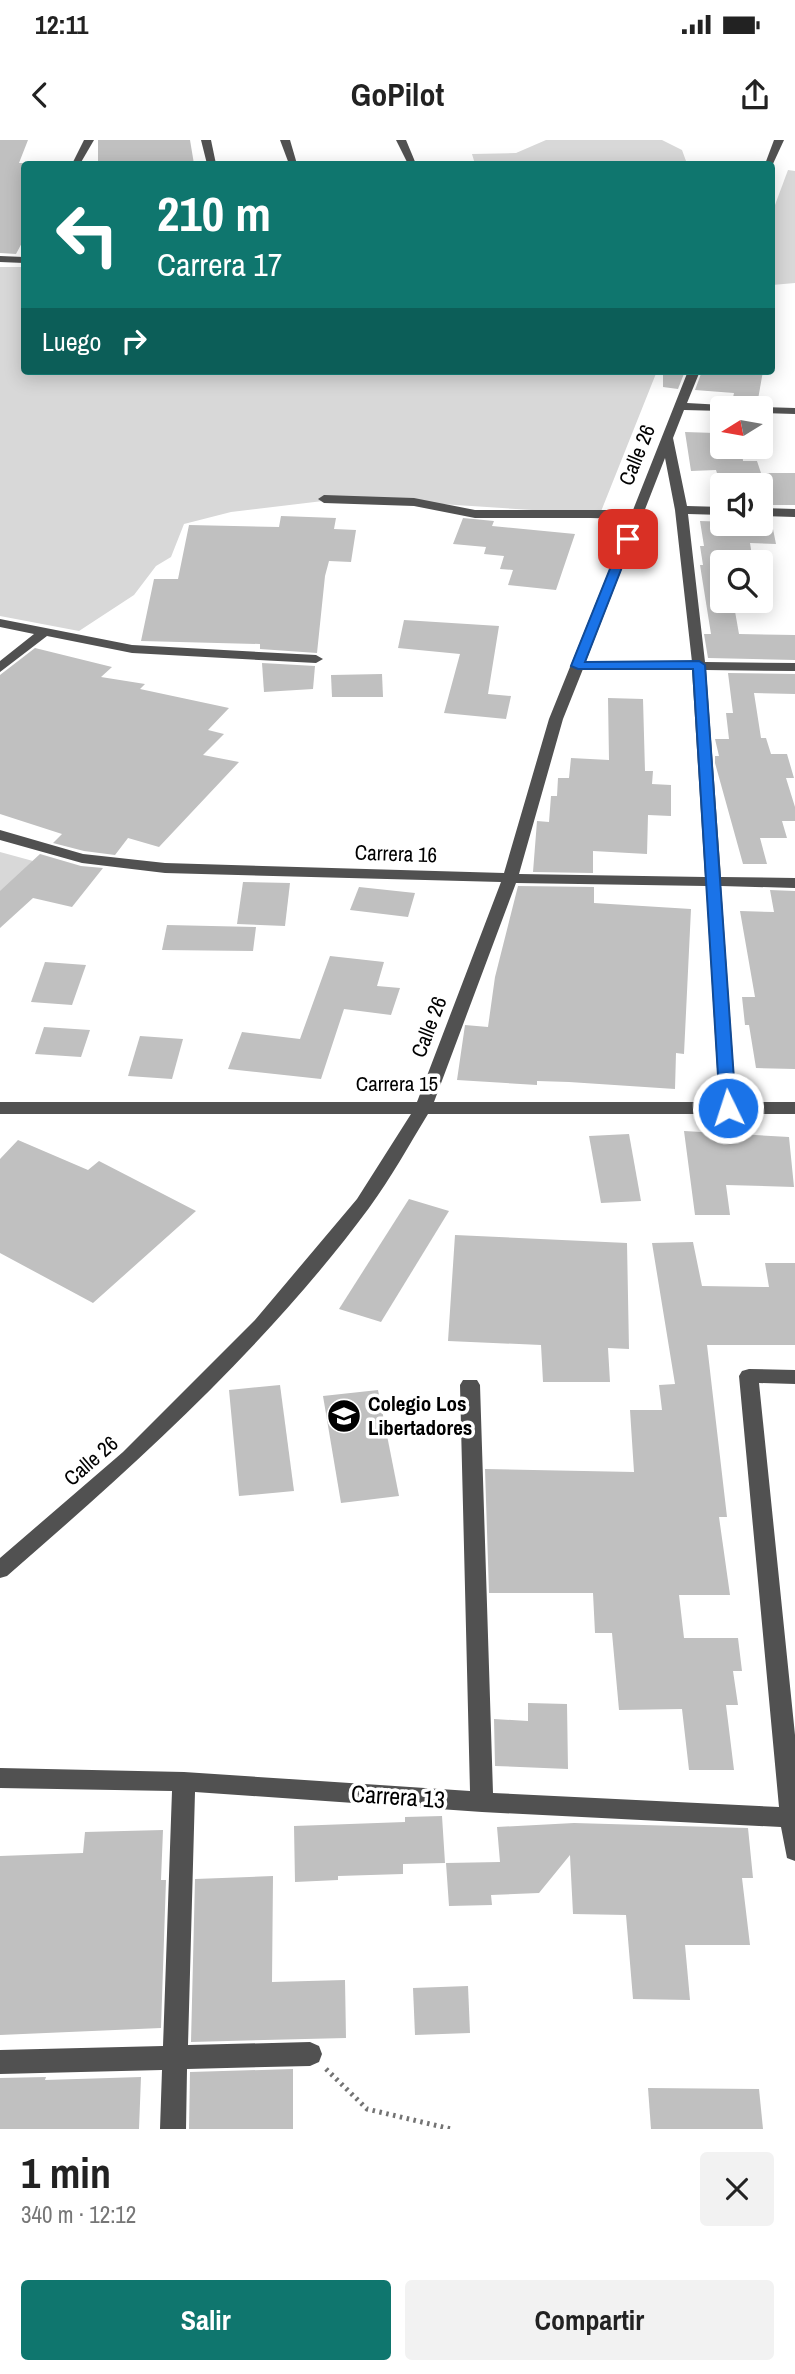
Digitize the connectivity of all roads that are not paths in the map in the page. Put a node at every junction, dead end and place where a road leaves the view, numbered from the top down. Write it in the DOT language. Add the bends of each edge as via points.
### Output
graph roads {
  1 [pos="89,140"];
  2 [pos="206,140"];
  3 [pos="285,140"];
  4 [pos="401,140"];
  5 [pos="779,140"];
  6 [pos="78,161"];
  7 [pos="211,161"];
  8 [pos="292,161"];
  9 [pos="411,161"];
  10 [pos="771,161"];
  11 [pos="0,259"];
  12 [pos="21,260"];
  13 [pos="693,375"];
  14 [pos="681,406"];
  15 [pos="710,407"];
  16 [pos="774,410"];
  17 [pos="795,411"];
  18 [pos="668,439"];
  19 [pos="324,499"];
  20 [pos="681,510"];
  21 [pos="710,511"];
  22 [pos="773,512"];
  23 [pos="795,513"];
  24 [pos="638,514"];
  25 [pos="0,623"];
  26 [pos="45,631"];
  27 [pos="316,659"];
  28 [pos="699,665"];
  29 [pos="578,666"];
  30 [pos="795,667"];
  31 [pos="0,668"];
  32 [pos="0,835"];
  33 [pos="510,878"];
  34 [pos="713,880"];
  35 [pos="795,883"];
  36 [pos="424,1107"];
  37 [pos="0,1108"];
  38 [pos="728,1108"];
  39 [pos="795,1108"];
  40 [pos="795,1377"];
  41 [pos="470,1385"];
  42 [pos="0,1570"];
  43 [pos="0,1778"];
  44 [pos="184,1782"];
  45 [pos="482,1802"];
  46 [pos="793,1818"];
  47 [pos="795,1851"];
  48 [pos="310,2054"];
  49 [pos="174,2058"];
  50 [pos="0,2062"];
  51 [pos="173,2129"];
  1 -- 6 [label="street"];
  2 -- 7 [label="street"];
  3 -- 8 [label="street"];
  4 -- 9 [label="street"];
  5 -- 10 [label="street"];
  11 -- 12 [label="street"];
  13 -- 14 [label="street, Calle 26"];
  14 -- 15 [label="street"];
  14 -- 18 [label="street, Calle 26"];
  16 -- 17 [label="street"];
  18 -- 20 [label="street"];
  18 -- 24 [label="street, Calle 26"];
  19 -- 24 [label="street" via="414,502 475,514"];
  20 -- 21 [label="street"];
  20 -- 28 [label="street"];
  22 -- 23 [label="street"];
  24 -- 29 [label="street, Calle 26"];
  25 -- 26 [label="street"];
  26 -- 27 [label="street" via="132,649"];
  26 -- 31 [label="street"];
  28 -- 29 [label="street"];
  28 -- 30 [label="street"];
  28 -- 34 [label="street"];
  29 -- 33 [label="street, Calle 26" via="556,719"];
  32 -- 33 [label="street, Carrera 16" via="82,858 165,868"];
  33 -- 34 [label="street, Carrera 16"];
  33 -- 36 [label="street, Calle 26"];
  34 -- 35 [label="street, Carrera 16"];
  34 -- 38 [label="street"];
  36 -- 37 [label="street, Carrera 15"];
  36 -- 38 [label="street, Carrera 15"];
  36 -- 42 [label="street, Calle 26" via="363,1203 262,1325 130,1457"];
  38 -- 39 [label="street, Carrera 15"];
  40 -- 46 [label="street" via="749,1376"];
  41 -- 45 [label="street"];
  43 -- 44 [label="street, Carrera 13"];
  44 -- 45 [label="street, Carrera 13"];
  44 -- 49 [label="street"];
  45 -- 46 [label="street, Carrera 13"];
  46 -- 47 [label="street"];
  48 -- 49 [label="street"];
  49 -- 50 [label="street"];
  49 -- 51 [label="street"];
}
